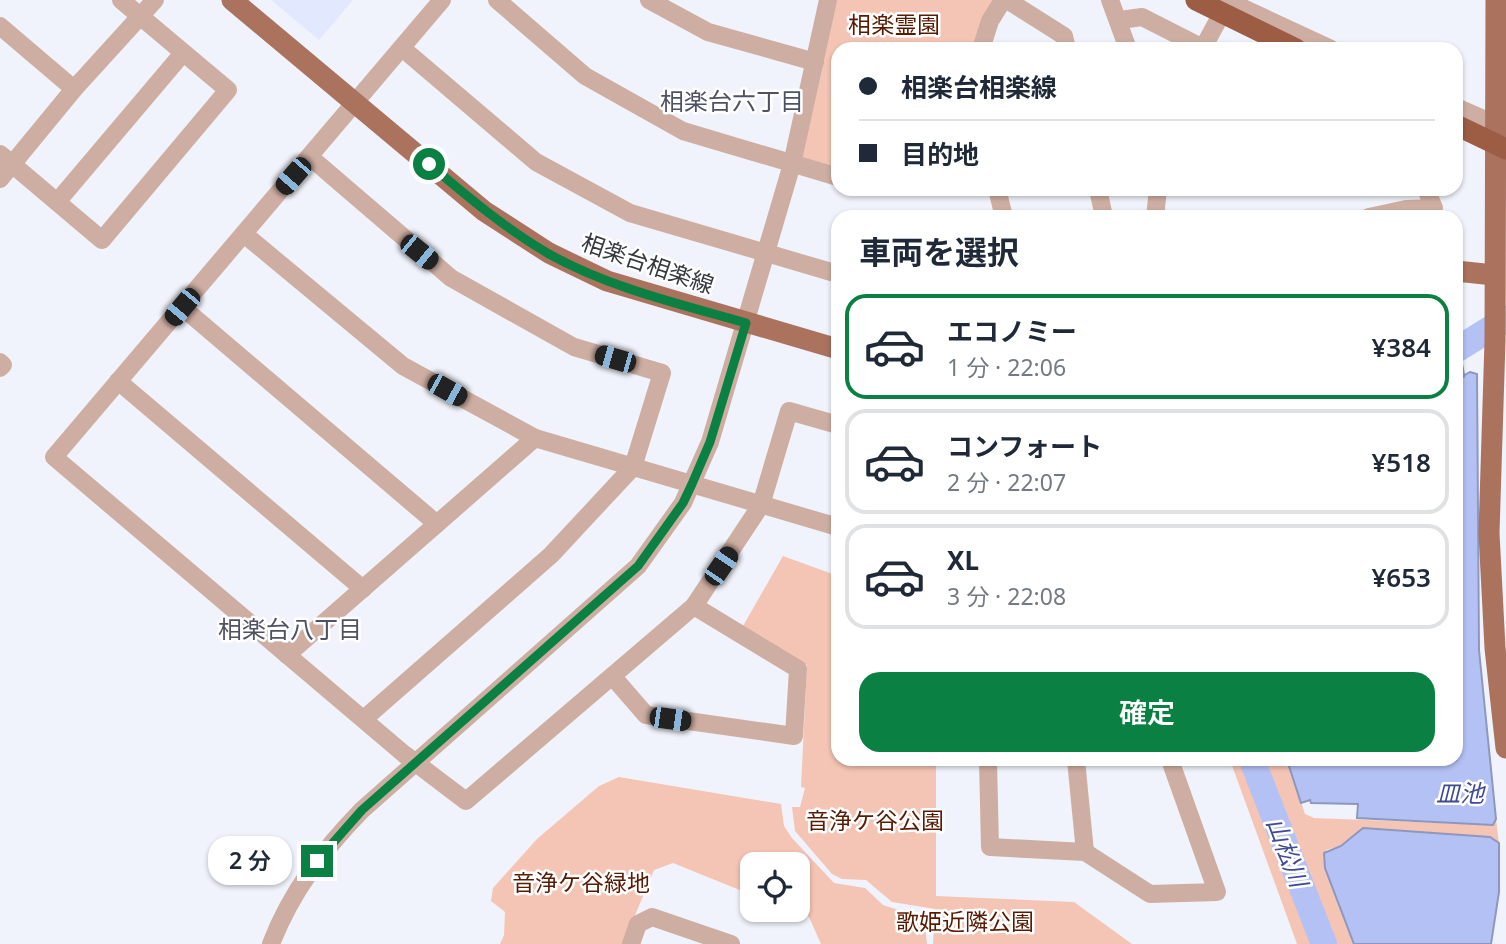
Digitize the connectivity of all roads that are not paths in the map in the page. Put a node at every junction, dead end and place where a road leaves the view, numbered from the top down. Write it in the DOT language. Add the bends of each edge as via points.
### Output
graph roads {
  1 [pos="121,0"];
  2 [pos="155,0"];
  3 [pos="232,0"];
  4 [pos="442,0"];
  5 [pos="497,0"];
  6 [pos="649,0"];
  7 [pos="828,0"];
  8 [pos="1005,0"];
  9 [pos="1110,0"];
  10 [pos="1196,0"];
  11 [pos="1228,0"];
  12 [pos="1496,0"];
  13 [pos="141,17"];
  14 [pos="1120,20"];
  15 [pos="0,26"];
  16 [pos="983,42"];
  17 [pos="1065,42"];
  18 [pos="1126,42"];
  19 [pos="1190,42"];
  20 [pos="1207,42"];
  21 [pos="1282,42"];
  22 [pos="1316,42"];
  23 [pos="402,48"];
  24 [pos="183,53"];
  25 [pos="815,62"];
  26 [pos="74,89"];
  27 [pos="356,102"];
  28 [pos="1463,110"];
  29 [pos="1495,124"];
  30 [pos="1463,128"];
  31 [pos="1506,149"];
  32 [pos="310,157"];
  33 [pos="6,159"];
  34 [pos="792,164"];
  35 [pos="831,175"];
  36 [pos="0,179"];
  37 [pos="1429,196"];
  38 [pos="57,202"];
  39 [pos="1420,210"];
  40 [pos="244,234"];
  41 [pos="765,251"];
  42 [pos="831,272"];
  43 [pos="1463,273"];
  44 [pos="1498,284"];
  45 [pos="182,307"];
  46 [pos="746,323"];
  47 [pos="831,347"];
  48 [pos="0,362"];
  49 [pos="0,368"];
  50 [pos="118,381"];
  51 [pos="831,423"];
  52 [pos="535,438"];
  53 [pos="633,467"];
  54 [pos="692,484"];
  55 [pos="761,505"];
  56 [pos="437,524"];
  57 [pos="831,525"];
  58 [pos="363,589"];
  59 [pos="694,606"];
  60 [pos="287,655"];
  61 [pos="613,677"];
  62 [pos="365,718"];
  63 [pos="1506,748"];
  64 [pos="415,763"];
  65 [pos="988,766"];
  66 [pos="1077,766"];
  67 [pos="1172,766"];
  68 [pos="1085,852"];
  69 [pos="271,944"];
  70 [pos="631,944"];
  71 [pos="732,944"];
  1 -- 13 [label="street"];
  2 -- 13 [label="street"];
  3 -- 27 [label="main road, 相楽台相楽線"];
  4 -- 23 [label="street"];
  5 -- 34 [label="street" via="585,76 683,131"];
  6 -- 25 [label="street" via="708,32"];
  7 -- 25 [label="street"];
  8 -- 16 [label="street" via="990,21"];
  8 -- 17 [label="street" via="1064,36"];
  9 -- 14 [label="street"];
  10 -- 21 [label="highway, bridge"];
  11 -- 20 [label="street"];
  11 -- 22 [label="street"];
  12 -- 29 [label="main road"];
  13 -- 24 [label="street"];
  13 -- 26 [label="street"];
  14 -- 18 [label="street"];
  14 -- 19 [label="street" via="1142,17"];
  15 -- 26 [label="street"];
  23 -- 27 [label="street"];
  23 -- 41 [label="street" via="536,162 630,213"];
  24 -- 38 [label="street"];
  24 -- 38 [label="street" via="228,90 102,240"];
  25 -- 34 [label="street"];
  26 -- 33 [label="street"];
  27 -- 32 [label="street"];
  27 -- 46 [label="main road, 相楽台相楽線" via="484,211 549,253 607,281"];
  28 -- 29 [label="street"];
  29 -- 44 [label="main road"];
  30 -- 31 [label="highway, bridge"];
  32 -- 40 [label="street"];
  32 -- 53 [label="street" via="451,278 574,347 662,373"];
  33 -- 36 [label="street"];
  33 -- 38 [label="street"];
  34 -- 35 [label="street"];
  34 -- 41 [label="street"];
  37 -- 39 [label="street" via="1434,208"];
  40 -- 45 [label="street"];
  40 -- 52 [label="street" via="403,366"];
  41 -- 42 [label="street"];
  41 -- 46 [label="street"];
  43 -- 44 [label="main road"];
  44 -- 63 [label="main road" via="1490,555"];
  45 -- 50 [label="street"];
  45 -- 56 [label="street"];
  46 -- 47 [label="main road, 相楽台相楽線"];
  46 -- 54 [label="street" via="710,442"];
  48 -- 49 [label="street"];
  50 -- 58 [label="street"];
  50 -- 60 [label="street" via="54,457"];
  51 -- 55 [label="street" via="789,411"];
  52 -- 53 [label="street"];
  52 -- 56 [label="street"];
  53 -- 54 [label="street"];
  53 -- 62 [label="street" via="551,555"];
  54 -- 55 [label="street"];
  54 -- 64 [label="street" via="638,566"];
  55 -- 57 [label="street"];
  55 -- 59 [label="street"];
  56 -- 58 [label="street"];
  58 -- 60 [label="street"];
  59 -- 61 [label="street"];
  59 -- 61 [label="street" via="798,669 794,736 646,715"];
  60 -- 62 [label="street"];
  61 -- 64 [label="street" via="466,801"];
  62 -- 64 [label="street"];
  64 -- 69 [label="street" via="329,845 294,893"];
  65 -- 68 [label="street" via="990,847"];
  66 -- 68 [label="street"];
  67 -- 68 [label="street" via="1217,892 1150,894"];
  70 -- 71 [label="street" via="638,924 652,917"];
}
